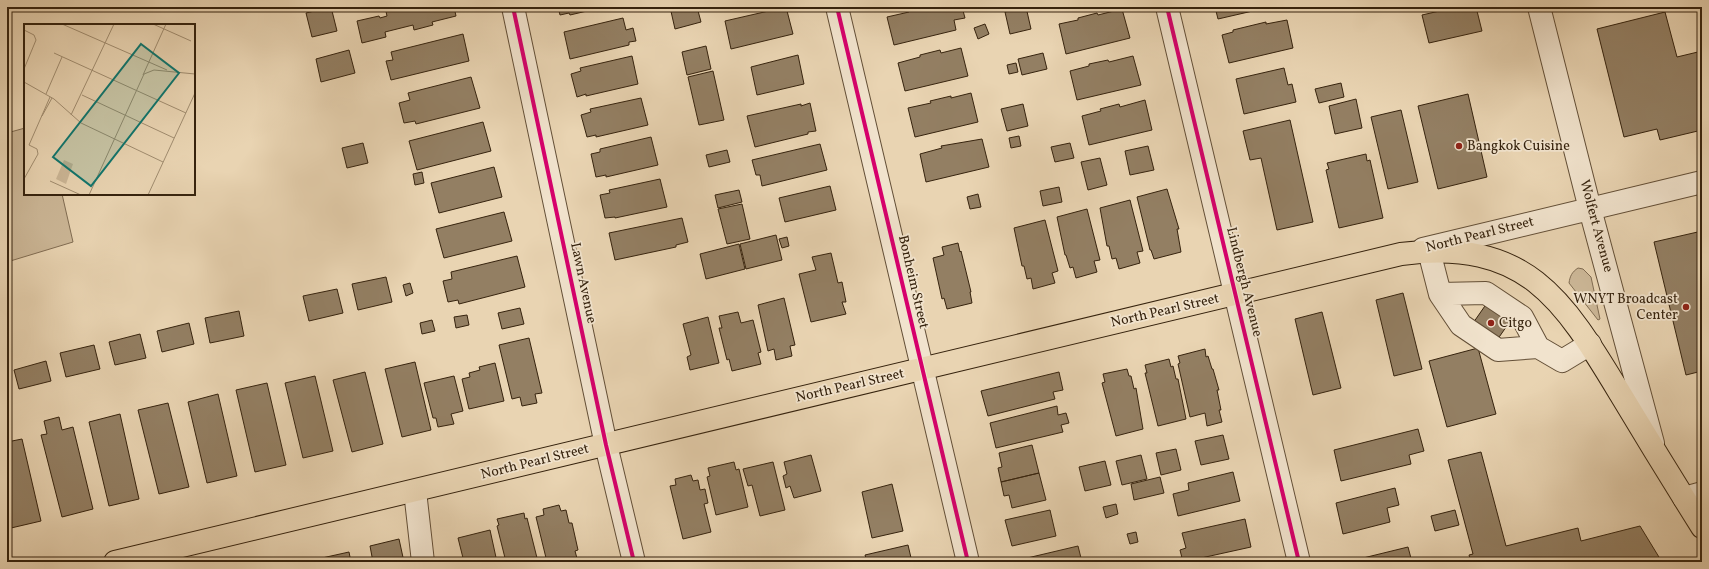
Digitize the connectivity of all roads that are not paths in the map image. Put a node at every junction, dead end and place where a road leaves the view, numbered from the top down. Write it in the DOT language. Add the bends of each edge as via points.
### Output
graph roads {
  1 [pos="513,7"];
  2 [pos="837,7"];
  3 [pos="1167,7"];
  4 [pos="1539,7"];
  5 [pos="1702,182"];
  6 [pos="1590,209"];
  7 [pos="1429,251"];
  8 [pos="1401,254"];
  9 [pos="1235,294"];
  10 [pos="1440,294"];
  11 [pos="1590,344"];
  12 [pos="1538,347"];
  13 [pos="922,369"];
  14 [pos="606,444"];
  15 [pos="1655,452"];
  16 [pos="415,491"];
  17 [pos="1693,495"];
  18 [pos="1702,527"];
  19 [pos="115,562"];
  20 [pos="424,562"];
  21 [pos="634,562"];
  22 [pos="968,562"];
  23 [pos="1299,562"];
  1 -- 14 [label="street, Lawn Avenue"];
  2 -- 13 [label="street, Bonheim Street"];
  3 -- 9 [label="street, Lindbergh Avenue"];
  4 -- 6 [label="street, Wolfert Avenue"];
  5 -- 6 [label="street, North Pearl Street"];
  6 -- 8 [label="street, North Pearl Street"];
  6 -- 15 [label="street, Wolfert Avenue"];
  7 -- 8 [label="main road"];
  7 -- 10 [label="street"];
  7 -- 11 [label="main road" via="1474,254 1491,258 1520,272 1544,287"];
  8 -- 9 [label="main road, North Pearl Street"];
  9 -- 13 [label="main road, North Pearl Street"];
  9 -- 23 [label="street, Lindbergh Avenue"];
  10 -- 12 [label="street" via="1461,325 1498,350"];
  10 -- 12 [label="street" via="1486,293 1522,317"];
  11 -- 12 [label="street" via="1562,361"];
  11 -- 15 [label="main road"];
  13 -- 14 [label="main road, North Pearl Street"];
  13 -- 22 [label="street, Bonheim Street"];
  14 -- 16 [label="main road, North Pearl Street"];
  14 -- 21 [label="street, Lawn Avenue"];
  15 -- 17 [label="main road, Wolfert Avenue"];
  16 -- 19 [label="main road, North Pearl Street"];
  16 -- 20 [label="street"];
  17 -- 18 [label="main road, Wolfert Avenue"];
}
